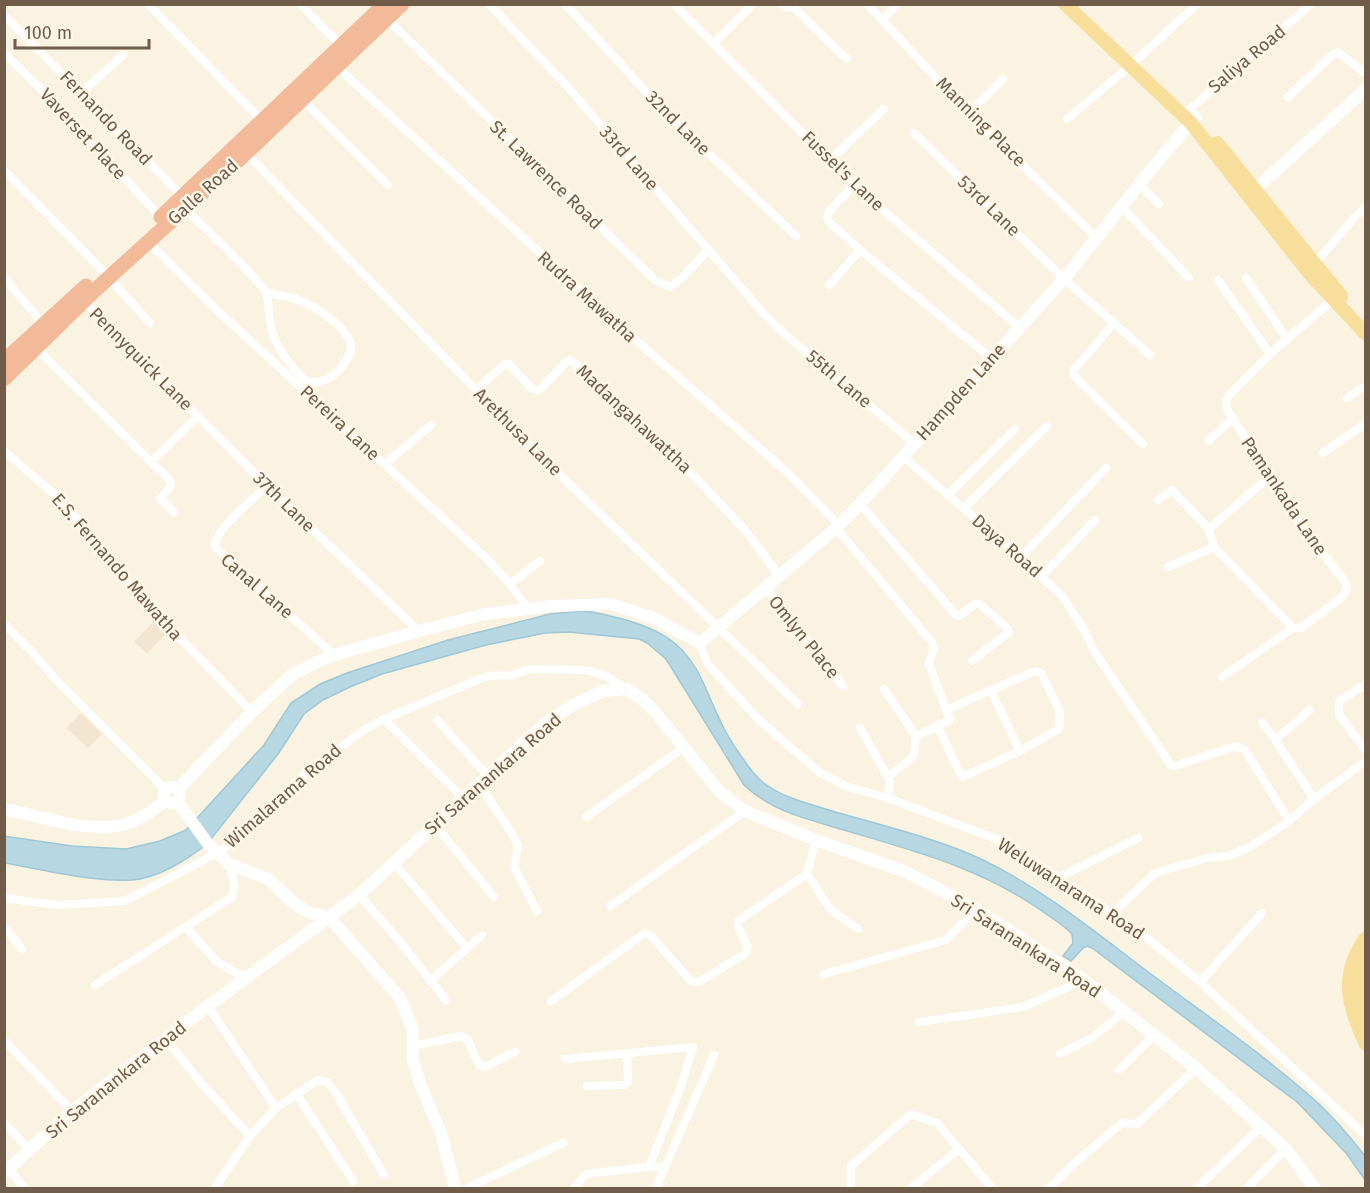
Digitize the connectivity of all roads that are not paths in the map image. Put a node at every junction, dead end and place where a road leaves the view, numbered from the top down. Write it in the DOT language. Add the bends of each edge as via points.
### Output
graph roads {
  1 [pos="148,4"];
  2 [pos="300,4"];
  3 [pos="402,4"];
  4 [pos="489,4"];
  5 [pos="565,4"];
  6 [pos="674,4"];
  7 [pos="753,4"];
  8 [pos="781,4"];
  9 [pos="867,4"];
  10 [pos="898,4"];
  11 [pos="1065,4"];
  12 [pos="1078,4"];
  13 [pos="1197,4"];
  14 [pos="1311,4"];
  15 [pos="792,5"];
  16 [pos="386,12"];
  17 [pos="4,15"];
  18 [pos="882,20"];
  19 [pos="713,44"];
  20 [pos="342,46"];
  21 [pos="4,53"];
  22 [pos="123,55"];
  23 [pos="847,59"];
  24 [pos="1133,63"];
  25 [pos="337,67"];
  26 [pos="1365,74"];
  27 [pos="1003,79"];
  28 [pos="1365,89"];
  29 [pos="82,92"];
  30 [pos="1288,97"];
  31 [pos="302,99"];
  32 [pos="884,109"];
  33 [pos="969,113"];
  34 [pos="1190,116"];
  35 [pos="1067,119"];
  36 [pos="262,121"];
  37 [pos="914,133"];
  38 [pos="246,153"];
  39 [pos="830,160"];
  40 [pos="4,170"];
  41 [pos="208,180"];
  42 [pos="854,184"];
  43 [pos="1139,184"];
  44 [pos="388,185"];
  45 [pos="1252,193"];
  46 [pos="184,202"];
  47 [pos="1159,204"];
  48 [pos="1122,207"];
  49 [pos="1365,207"];
  50 [pos="160,218"];
  51 [pos="796,236"];
  52 [pos="1096,238"];
  53 [pos="148,242"];
  54 [pos="709,249"];
  55 [pos="860,250"];
  56 [pos="1312,268"];
  57 [pos="105,274"];
  58 [pos="4,277"];
  59 [pos="1189,278"];
  60 [pos="1246,278"];
  61 [pos="1064,279"];
  62 [pos="1218,280"];
  63 [pos="829,285"];
  64 [pos="266,293"];
  65 [pos="1336,297"];
  66 [pos="84,301"];
  67 [pos="764,314"];
  68 [pos="1365,321"];
  69 [pos="150,323"];
  70 [pos="1114,323"];
  71 [pos="43,324"];
  72 [pos="1020,328"];
  73 [pos="1365,334"];
  74 [pos="1287,339"];
  75 [pos="36,348"];
  76 [pos="1270,354"];
  77 [pos="1150,355"];
  78 [pos="991,358"];
  79 [pos="4,361"];
  80 [pos="4,379"];
  81 [pos="1365,385"];
  82 [pos="476,390"];
  83 [pos="1347,398"];
  84 [pos="198,416"];
  85 [pos="1233,418"];
  86 [pos="1365,423"];
  87 [pos="431,425"];
  88 [pos="1047,426"];
  89 [pos="1015,429"];
  90 [pos="1209,440"];
  91 [pos="914,443"];
  92 [pos="1143,444"];
  93 [pos="4,451"];
  94 [pos="1323,453"];
  95 [pos="903,456"];
  96 [pos="151,462"];
  97 [pos="385,464"];
  98 [pos="1106,468"];
  99 [pos="1270,476"];
  100 [pos="267,486"];
  101 [pos="948,495"];
  102 [pos="1158,500"];
  103 [pos="860,504"];
  104 [pos="964,508"];
  105 [pos="174,512"];
  106 [pos="1095,520"];
  107 [pos="838,526"];
  108 [pos="1209,529"];
  109 [pos="1214,547"];
  110 [pos="1021,557"];
  111 [pos="540,561"];
  112 [pos="1168,567"];
  113 [pos="779,575"];
  114 [pos="1042,576"];
  115 [pos="510,584"];
  116 [pos="765,587"];
  117 [pos="528,609"];
  118 [pos="4,624"];
  119 [pos="719,626"];
  120 [pos="1293,628"];
  121 [pos="419,632"];
  122 [pos="700,643"];
  123 [pos="334,655"];
  124 [pos="972,661"];
  125 [pos="1222,676"];
  126 [pos="1365,684"];
  127 [pos="843,686"];
  128 [pos="627,689"];
  129 [pos="884,689"];
  130 [pos="991,691"];
  131 [pos="798,704"];
  132 [pos="946,710"];
  133 [pos="1310,710"];
  134 [pos="252,712"];
  135 [pos="384,719"];
  136 [pos="438,720"];
  137 [pos="1262,722"];
  138 [pos="937,725"];
  139 [pos="860,728"];
  140 [pos="916,736"];
  141 [pos="1275,740"];
  142 [pos="683,748"];
  143 [pos="1020,751"];
  144 [pos="1365,751"];
  145 [pos="1365,761"];
  146 [pos="888,777"];
  147 [pos="484,781"];
  148 [pos="172,795"];
  149 [pos="463,798"];
  150 [pos="888,798"];
  151 [pos="1314,799"];
  152 [pos="4,809"];
  153 [pos="745,811"];
  154 [pos="586,818"];
  155 [pos="1289,821"];
  156 [pos="435,825"];
  157 [pos="1138,838"];
  158 [pos="816,840"];
  159 [pos="212,849"];
  160 [pos="394,863"];
  161 [pos="229,864"];
  162 [pos="807,874"];
  163 [pos="1058,878"];
  164 [pos="359,895"];
  165 [pos="494,897"];
  166 [pos="4,898"];
  167 [pos="610,906"];
  168 [pos="976,909"];
  169 [pos="537,911"];
  170 [pos="1113,913"];
  171 [pos="1262,913"];
  172 [pos="329,917"];
  173 [pos="4,926"];
  174 [pos="186,927"];
  175 [pos="858,929"];
  176 [pos="482,935"];
  177 [pos="1365,938"];
  178 [pos="467,948"];
  179 [pos="22,949"];
  180 [pos="1365,959"];
  181 [pos="824,974"];
  182 [pos="246,979"];
  183 [pos="1084,980"];
  184 [pos="430,981"];
  185 [pos="1200,982"];
  186 [pos="95,985"];
  187 [pos="446,1000"];
  188 [pos="551,1001"];
  189 [pos="208,1006"];
  190 [pos="1124,1012"];
  191 [pos="1365,1018"];
  192 [pos="919,1022"];
  193 [pos="1154,1035"];
  194 [pos="166,1039"];
  195 [pos="4,1040"];
  196 [pos="1365,1044"];
  197 [pos="413,1046"];
  198 [pos="515,1052"];
  199 [pos="627,1053"];
  200 [pos="1060,1054"];
  201 [pos="714,1055"];
  202 [pos="565,1059"];
  203 [pos="1196,1068"];
  204 [pos="1119,1070"];
  205 [pos="587,1086"];
  206 [pos="296,1093"];
  207 [pos="276,1108"];
  208 [pos="72,1111"];
  209 [pos="4,1124"];
  210 [pos="1262,1127"];
  211 [pos="250,1136"];
  212 [pos="1365,1136"];
  213 [pos="563,1143"];
  214 [pos="1286,1149"];
  215 [pos="30,1150"];
  216 [pos="958,1150"];
  217 [pos="649,1167"];
  218 [pos="666,1168"];
  219 [pos="7,1171"];
  220 [pos="384,1175"];
  221 [pos="353,1181"];
  222 [pos="24,1188"];
  223 [pos="215,1188"];
  224 [pos="455,1188"];
  225 [pos="467,1188"];
  226 [pos="574,1188"];
  227 [pos="656,1188"];
  228 [pos="851,1188"];
  229 [pos="911,1188"];
  230 [pos="992,1188"];
  231 [pos="1049,1188"];
  232 [pos="1197,1188"];
  233 [pos="1247,1188"];
  234 [pos="1315,1188"];
  1 -- 36 [label="street"];
  2 -- 20 [label="street"];
  3 -- 16 [label="highway, Galle Road"];
  4 -- 54 [label="street, 33rd Lane" via="566,85"];
  5 -- 51 [label="street, 32nd Lane" via="668,115"];
  6 -- 19 [label="street, Fussel's Lane"];
  7 -- 19 [label="street"];
  8 -- 15 [label="street" via="787,8"];
  9 -- 18 [label="street, Manning Place"];
  10 -- 18 [label="street"];
  11 -- 24 [label="main road"];
  12 -- 24 [label="main road"];
  13 -- 24 [label="street"];
  14 -- 34 [label="street, Saliya Road"];
  15 -- 23 [label="street"];
  16 -- 20 [label="highway, Galle Road"];
  16 -- 25 [label="highway, Galle Road"];
  16 -- 54 [label="street, St. Lawrence Road" via="655,280 670,287"];
  17 -- 29 [label="street, Fernando Road"];
  18 -- 33 [label="street, Manning Place"];
  19 -- 39 [label="street, Fussel's Lane"];
  20 -- 36 [label="highway, Galle Road"];
  21 -- 50 [label="street, Vaverset Place" via="67,115"];
  22 -- 29 [label="street"];
  24 -- 34 [label="main road"];
  24 -- 35 [label="street"];
  25 -- 31 [label="highway, Galle Road"];
  25 -- 107 [label="street, Rudra Mawatha" via="622,328 789,474"];
  26 -- 30 [label="street" via="1338,52"];
  27 -- 33 [label="street"];
  28 -- 45 [label="street"];
  29 -- 46 [label="street, Fernando Road"];
  31 -- 38 [label="highway, Galle Road"];
  31 -- 44 [label="street"];
  32 -- 39 [label="street"];
  33 -- 52 [label="street, Manning Place"];
  34 -- 43 [label="street, Hampden Lane"];
  34 -- 45 [label="main road"];
  36 -- 41 [label="highway, Galle Road"];
  37 -- 61 [label="street, 53rd Lane"];
  38 -- 41 [label="highway, Galle Road"];
  38 -- 82 [label="street, Arethusa Lane"];
  39 -- 42 [label="street, Fussel's Lane"];
  40 -- 57 [label="street"];
  41 -- 46 [label="highway, Galle Road"];
  42 -- 55 [label="street" via="827,217"];
  42 -- 72 [label="street, Fussel's Lane"];
  43 -- 47 [label="street"];
  43 -- 48 [label="street, Hampden Lane"];
  45 -- 56 [label="main road"];
  46 -- 50 [label="highway, Galle Road"];
  46 -- 53 [label="highway, Galle Road"];
  46 -- 64 [label="street, Fernando Road"];
  48 -- 52 [label="street, Hampden Lane"];
  48 -- 59 [label="street"];
  49 -- 56 [label="street"];
  50 -- 57 [label="highway, Galle Road"];
  52 -- 61 [label="street, Hampden Lane"];
  53 -- 57 [label="highway, Galle Road"];
  53 -- 97 [label="street, Pereira Lane"];
  54 -- 67 [label="street, 33rd Lane"];
  55 -- 63 [label="street"];
  55 -- 78 [label="street"];
  56 -- 65 [label="main road"];
  57 -- 66 [label="highway, Galle Road"];
  57 -- 69 [label="street"];
  57 -- 71 [label="highway, Galle Road"];
  58 -- 71 [label="street"];
  60 -- 74 [label="street"];
  61 -- 70 [label="street, 53rd Lane"];
  61 -- 72 [label="street, Hampden Lane"];
  62 -- 76 [label="street"];
  64 -- 64 [label="street" via="270,324 290,365 306,381 330,377 344,364 351,349 350,340 322,312 297,299"];
  65 -- 68 [label="main road"];
  65 -- 73 [label="main road"];
  65 -- 74 [label="street, Pamankada Lane"];
  66 -- 75 [label="highway, Galle Road"];
  66 -- 84 [label="street, Pennyquick Lane"];
  67 -- 91 [label="street, 55th Lane"];
  70 -- 77 [label="street, 53rd Lane"];
  70 -- 92 [label="street" via="1073,371"];
  71 -- 79 [label="highway, Galle Road"];
  72 -- 78 [label="street, Hampden Lane"];
  74 -- 76 [label="street, Pamankada Lane"];
  75 -- 80 [label="highway, Galle Road"];
  75 -- 96 [label="street"];
  76 -- 85 [label="street, Pamankada Lane" via="1229,395 1226,403"];
  78 -- 91 [label="street, Hampden Lane"];
  81 -- 83 [label="street"];
  82 -- 113 [label="street, Madangahawattha" via="505,364 537,390 571,360 696,478 745,530"];
  82 -- 119 [label="street, Arethusa Lane" via="487,405"];
  84 -- 96 [label="street"];
  84 -- 100 [label="street, 37th Lane"];
  85 -- 90 [label="street"];
  85 -- 99 [label="street, Pamankada Lane"];
  86 -- 94 [label="street"];
  87 -- 97 [label="street"];
  88 -- 104 [label="street"];
  89 -- 101 [label="street"];
  91 -- 95 [label="street, Hampden Lane"];
  93 -- 134 [label="street, E.S. Fernando Mawatha" via="67,508 146,605"];
  95 -- 101 [label="street, Daya Road"];
  95 -- 103 [label="street, Hampden Lane"];
  96 -- 105 [label="street" via="170,480 171,486 160,499"];
  97 -- 115 [label="street, Pereira Lane"];
  98 -- 110 [label="street"];
  99 -- 108 [label="street"];
  99 -- 120 [label="street, Pamankada Lane" via="1347,589 1301,628"];
  100 -- 121 [label="street, 37th Lane"];
  100 -- 123 [label="street, Canal Lane" via="222,530 215,547"];
  101 -- 104 [label="street, Daya Road"];
  102 -- 108 [label="street" via="1172,490"];
  103 -- 107 [label="street, Hampden Lane"];
  103 -- 124 [label="street" via="956,615 980,604 1008,628 1009,632"];
  104 -- 110 [label="street, Daya Road"];
  106 -- 114 [label="street"];
  107 -- 113 [label="street, Hampden Lane"];
  107 -- 132 [label="street, Rudra Mawatha" via="932,642 929,664"];
  108 -- 109 [label="street"];
  109 -- 112 [label="street"];
  109 -- 120 [label="street"];
  110 -- 114 [label="street, Daya Road"];
  111 -- 115 [label="street"];
  113 -- 116 [label="street, Hampden Lane"];
  114 -- 155 [label="street, Daya Road" via="1062,596 1171,765 1236,746 1245,750"];
  115 -- 117 [label="street, Pereira Lane"];
  116 -- 119 [label="street, Hampden Lane"];
  116 -- 127 [label="street, Omlyn Place"];
  117 -- 121 [label="street" via="485,614"];
  117 -- 122 [label="street" via="610,604 651,617"];
  118 -- 148 [label="street"];
  119 -- 122 [label="street, Hampden Lane"];
  119 -- 131 [label="street, Arethusa Lane"];
  120 -- 125 [label="street, Pamankada Lane"];
  121 -- 123 [label="street"];
  122 -- 150 [label="street, Weluwanarama Road" via="707,663 758,720 819,772 848,787"];
  123 -- 134 [label="street" via="292,675"];
  126 -- 144 [label="street" via="1339,701 1338,714"];
  128 -- 135 [label="street, Wimalarama Road" via="587,670 530,669 513,675 487,676"];
  128 -- 142 [label="street, Sri Saranankara Road" via="657,714"];
  128 -- 147 [label="street, Sri Saranankara Road" via="603,691 573,705 544,724"];
  129 -- 140 [label="street"];
  130 -- 132 [label="street"];
  130 -- 143 [label="street"];
  130 -- 143 [label="street" via="1035,671 1041,673 1060,711 1059,729"];
  132 -- 138 [label="street" via="950,720"];
  133 -- 141 [label="street"];
  134 -- 148 [label="street"];
  135 -- 149 [label="street"];
  135 -- 159 [label="street, Wimalarama Road" via="320,761 245,834"];
  136 -- 147 [label="street"];
  137 -- 141 [label="street"];
  138 -- 140 [label="street"];
  138 -- 143 [label="street" via="962,777"];
  139 -- 146 [label="street"];
  140 -- 146 [label="street" via="914,756"];
  141 -- 151 [label="street"];
  142 -- 153 [label="street, Sri Saranankara Road" via="719,791"];
  142 -- 154 [label="street"];
  145 -- 151 [label="street"];
  146 -- 150 [label="street"];
  147 -- 149 [label="street, Sri Saranankara Road"];
  147 -- 169 [label="street" via="518,846 514,867"];
  148 -- 152 [label="street" via="145,816 117,826 71,824"];
  148 -- 159 [label="street"];
  149 -- 156 [label="street, Sri Saranankara Road"];
  150 -- 163 [label="street, Weluwanarama Road" via="1004,842"];
  151 -- 155 [label="street"];
  153 -- 158 [label="street, Sri Saranankara Road"];
  153 -- 167 [label="street"];
  155 -- 170 [label="street" via="1248,848 1228,856 1155,873"];
  156 -- 160 [label="street, Sri Saranankara Road"];
  156 -- 165 [label="street"];
  157 -- 163 [label="street"];
  158 -- 162 [label="street"];
  158 -- 168 [label="street, Sri Saranankara Road" via="906,872"];
  159 -- 161 [label="street"];
  159 -- 166 [label="street, Wimalarama Road" via="120,903 57,905"];
  160 -- 164 [label="street, Sri Saranankara Road"];
  160 -- 178 [label="street"];
  161 -- 172 [label="street" via="268,879 308,912"];
  161 -- 174 [label="street" via="235,886 232,897"];
  162 -- 175 [label="street" via="830,909"];
  162 -- 188 [label="street" via="739,920 748,947 746,953 699,982 692,982 645,933"];
  163 -- 170 [label="street, Weluwanarama Road"];
  164 -- 172 [label="street, Sri Saranankara Road"];
  164 -- 184 [label="street"];
  168 -- 181 [label="street" via="946,940"];
  168 -- 183 [label="street, Sri Saranankara Road"];
  170 -- 185 [label="street, Weluwanarama Road"];
  171 -- 185 [label="street"];
  172 -- 182 [label="street, Sri Saranankara Road"];
  172 -- 197 [label="street" via="400,998 413,1030"];
  173 -- 179 [label="street"];
  174 -- 182 [label="street" via="216,961"];
  174 -- 186 [label="street"];
  176 -- 178 [label="street"];
  177 -- 196 [label="main road" via="1353,960 1348,983 1351,1008"];
  178 -- 184 [label="street"];
  180 -- 191 [label="main road" via="1359,992"];
  182 -- 189 [label="street, Sri Saranankara Road"];
  183 -- 190 [label="street, Sri Saranankara Road"];
  183 -- 192 [label="street" via="1023,1007"];
  184 -- 187 [label="street"];
  185 -- 212 [label="street, Weluwanarama Road"];
  189 -- 194 [label="street, Sri Saranankara Road"];
  189 -- 207 [label="street"];
  190 -- 193 [label="street, Sri Saranankara Road"];
  190 -- 200 [label="street" via="1094,1036"];
  193 -- 203 [label="street, Sri Saranankara Road"];
  193 -- 204 [label="street"];
  194 -- 208 [label="street, Sri Saranankara Road"];
  194 -- 211 [label="street"];
  195 -- 208 [label="street"];
  197 -- 198 [label="street" via="461,1036 468,1040 479,1065 485,1067"];
  197 -- 224 [label="street" via="420,1086 441,1133"];
  199 -- 202 [label="street"];
  199 -- 205 [label="street" via="625,1085"];
  199 -- 217 [label="street" via="693,1047"];
  201 -- 218 [label="street"];
  203 -- 210 [label="street, Sri Saranankara Road"];
  203 -- 231 [label="street" via="1137,1124 1122,1123"];
  206 -- 207 [label="street"];
  206 -- 220 [label="street" via="318,1080 327,1082"];
  206 -- 221 [label="street"];
  207 -- 211 [label="street"];
  208 -- 215 [label="street, Sri Saranankara Road"];
  209 -- 215 [label="street"];
  210 -- 214 [label="street, Sri Saranankara Road"];
  210 -- 232 [label="street"];
  211 -- 223 [label="street"];
  213 -- 225 [label="street"];
  214 -- 233 [label="street"];
  214 -- 234 [label="street, Sri Saranankara Road"];
  215 -- 219 [label="street, Sri Saranankara Road"];
  216 -- 228 [label="street" via="937,1123 911,1114 851,1166"];
  216 -- 229 [label="street"];
  216 -- 230 [label="street"];
  217 -- 218 [label="street"];
  217 -- 226 [label="street" via="585,1175"];
  218 -- 227 [label="street"];
  219 -- 222 [label="street"];
}
